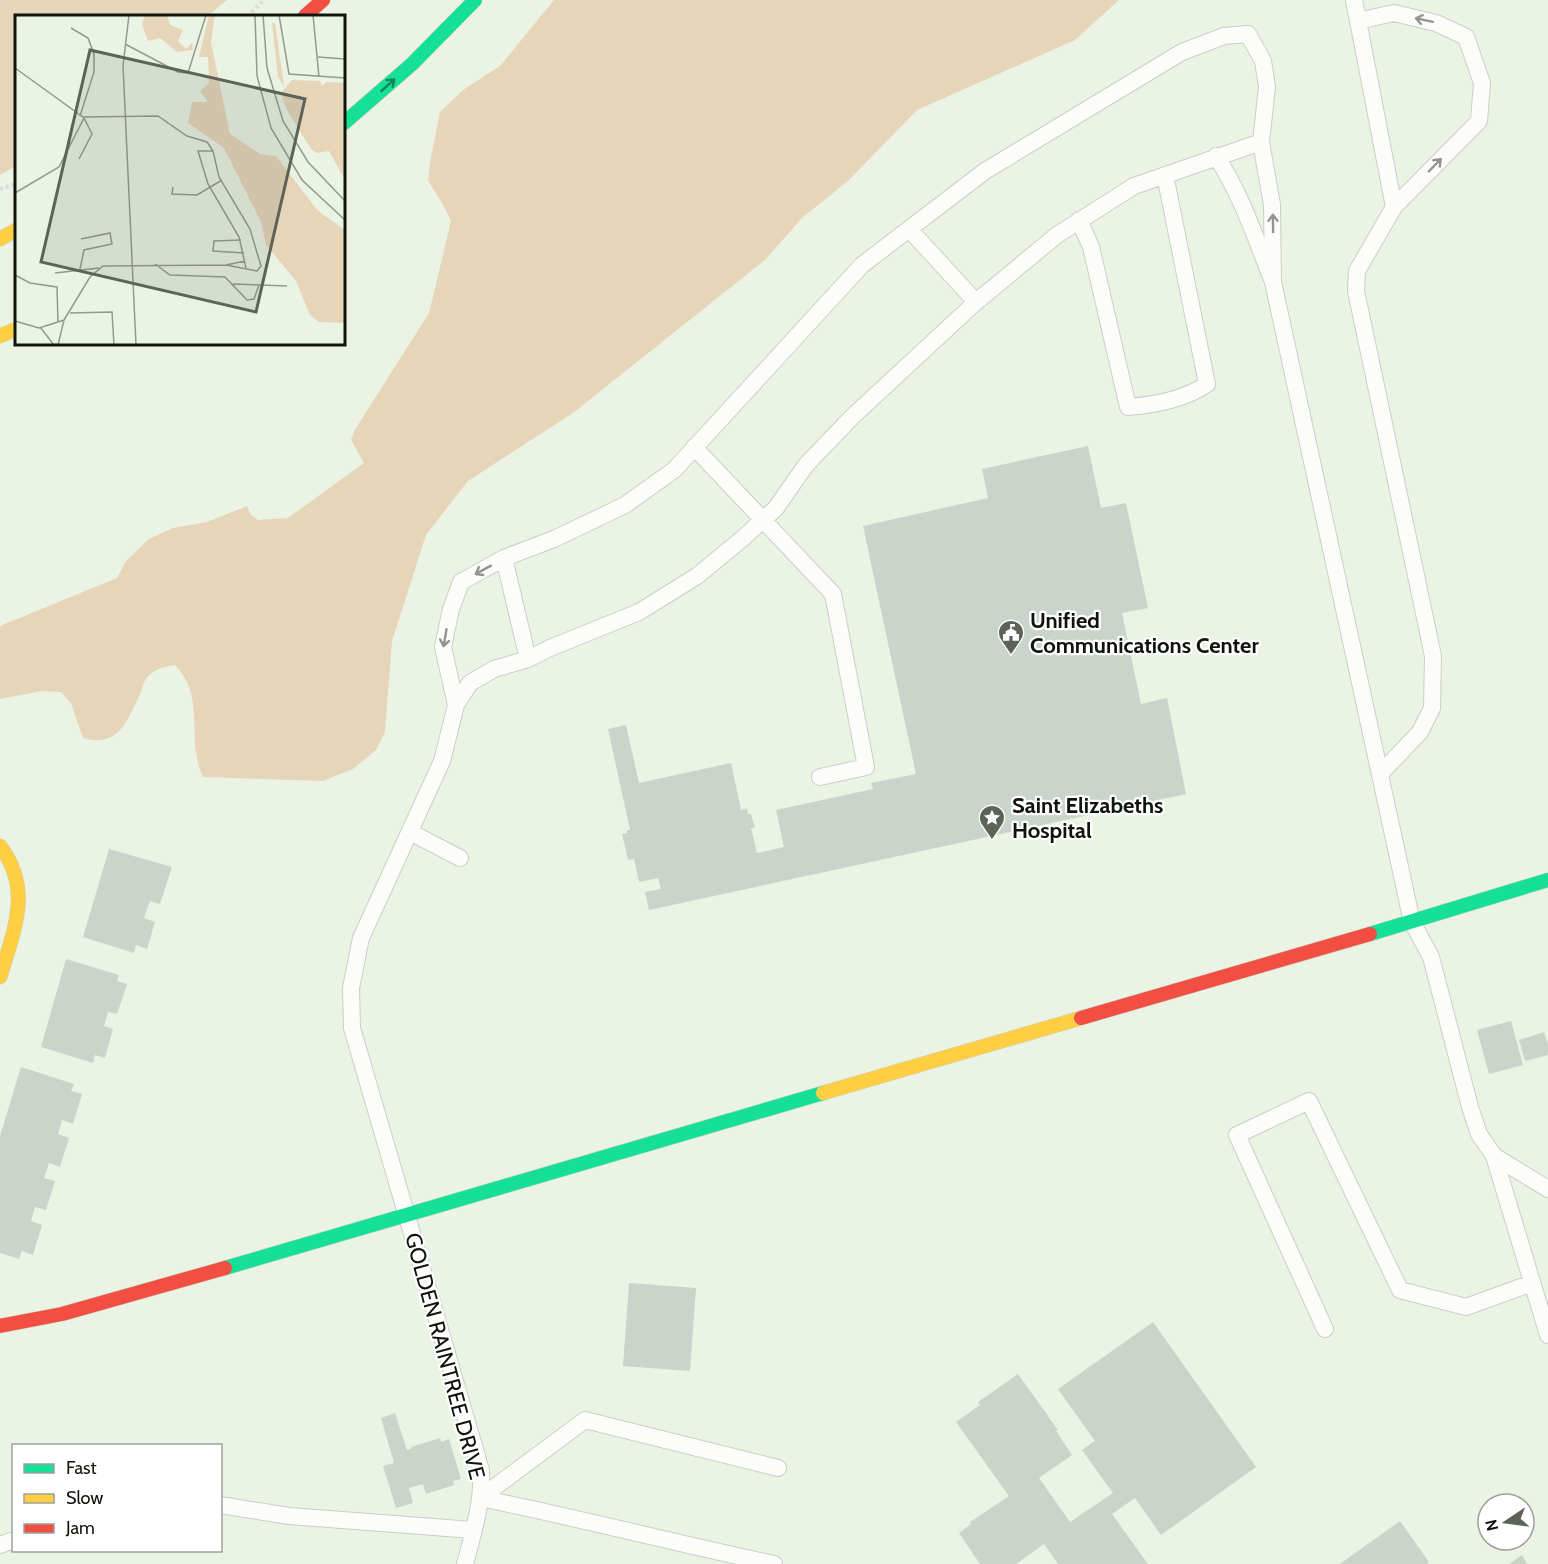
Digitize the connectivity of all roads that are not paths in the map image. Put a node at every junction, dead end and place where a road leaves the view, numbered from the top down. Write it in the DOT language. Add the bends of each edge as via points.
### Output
graph roads {
  1 [pos="322,0"];
  2 [pos="475,0"];
  3 [pos="1354,0"];
  4 [pos="306,15"];
  5 [pos="1358,21"];
  6 [pos="345,122"];
  7 [pos="1261,142"];
  8 [pos="1216,156"];
  9 [pos="1165,175"];
  10 [pos="1394,207"];
  11 [pos="1079,220"];
  12 [pos="909,229"];
  13 [pos="15,231"];
  14 [pos="0,239"];
  15 [pos="1273,282"];
  16 [pos="976,302"];
  17 [pos="15,329"];
  18 [pos="0,336"];
  19 [pos="694,447"];
  20 [pos="764,519"];
  21 [pos="504,558"];
  22 [pos="528,659"];
  23 [pos="456,705"];
  24 [pos="1380,774"];
  25 [pos="820,777"];
  26 [pos="410,832"];
  27 [pos="0,846"];
  28 [pos="460,858"];
  29 [pos="1548,880"];
  30 [pos="1412,922"];
  31 [pos="0,977"];
  32 [pos="1494,1156"];
  33 [pos="1548,1189"];
  34 [pos="407,1214"];
  35 [pos="1532,1283"];
  36 [pos="0,1326"];
  37 [pos="1324,1329"];
  38 [pos="1548,1335"];
  39 [pos="778,1468"];
  40 [pos="480,1498"];
  41 [pos="222,1504"];
  42 [pos="473,1530"];
  43 [pos="465,1564"];
  44 [pos="774,1564"];
  1 -- 4 [label="main road"];
  6 -- 2 [label="main road, one-way"];
  3 -- 5 [label="lane"];
  5 -- 10 [label="lane"];
  10 -- 5 [label="lane, one-way" via="1479,121 1482,83 1466,38 1436,23 1394,13"];
  7 -- 8 [label="lane"];
  7 -- 12 [label="lane" via="1267,87 1263,61 1248,34 1224,36 1182,52 985,171"];
  15 -- 7 [label="lane, one-way" via="1272,205"];
  8 -- 9 [label="lane"];
  8 -- 15 [label="lane" via="1238,196"];
  9 -- 11 [label="lane" via="1134,186"];
  9 -- 11 [label="lane" via="1208,384 1195,392 1148,406 1128,407 1091,247"];
  10 -- 24 [label="lane" via="1357,271 1356,291 1433,656 1433,686 1432,708 1420,732"];
  11 -- 16 [label="lane"];
  12 -- 16 [label="lane"];
  12 -- 19 [label="lane" via="862,265"];
  13 -- 14 [label="main road"];
  15 -- 24 [label="lane"];
  16 -- 20 [label="lane" via="852,417 806,465"];
  17 -- 18 [label="main road"];
  19 -- 20 [label="lane"];
  19 -- 21 [label="lane" via="674,470 625,505"];
  20 -- 22 [label="lane" via="697,576 639,612"];
  20 -- 25 [label="lane" via="833,594 866,767"];
  21 -- 22 [label="lane"];
  21 -- 23 [label="lane, one-way" via="461,582 451,609 443,647"];
  22 -- 23 [label="lane" via="494,669 470,682"];
  23 -- 26 [label="lane, GOLDEN RAINTREE DRIVE" via="442,761"];
  24 -- 30 [label="lane"];
  26 -- 28 [label="lane"];
  26 -- 34 [label="lane, GOLDEN RAINTREE DRIVE" via="361,938 351,988 352,1028"];
  27 -- 31 [label="main road" via="13,863 19,883 16,921"];
  29 -- 30 [label="main road"];
  30 -- 32 [label="lane" via="1431,957 1479,1134"];
  30 -- 34 [label="main road"];
  32 -- 33 [label="lane"];
  32 -- 35 [label="lane"];
  34 -- 36 [label="main road" via="161,1287"];
  34 -- 40 [label="lane, GOLDEN RAINTREE DRIVE" via="478,1460"];
  35 -- 37 [label="lane" via="1466,1306 1400,1290 1310,1101 1237,1135"];
  35 -- 38 [label="lane"];
  39 -- 40 [label="lane" via="585,1420"];
  40 -- 42 [label="lane, GOLDEN RAINTREE DRIVE"];
  40 -- 44 [label="lane, GOLDEN RAINTREE DRIVE"];
  41 -- 42 [label="lane" via="289,1516"];
  42 -- 43 [label="lane, GOLDEN RAINTREE DRIVE"];
}
